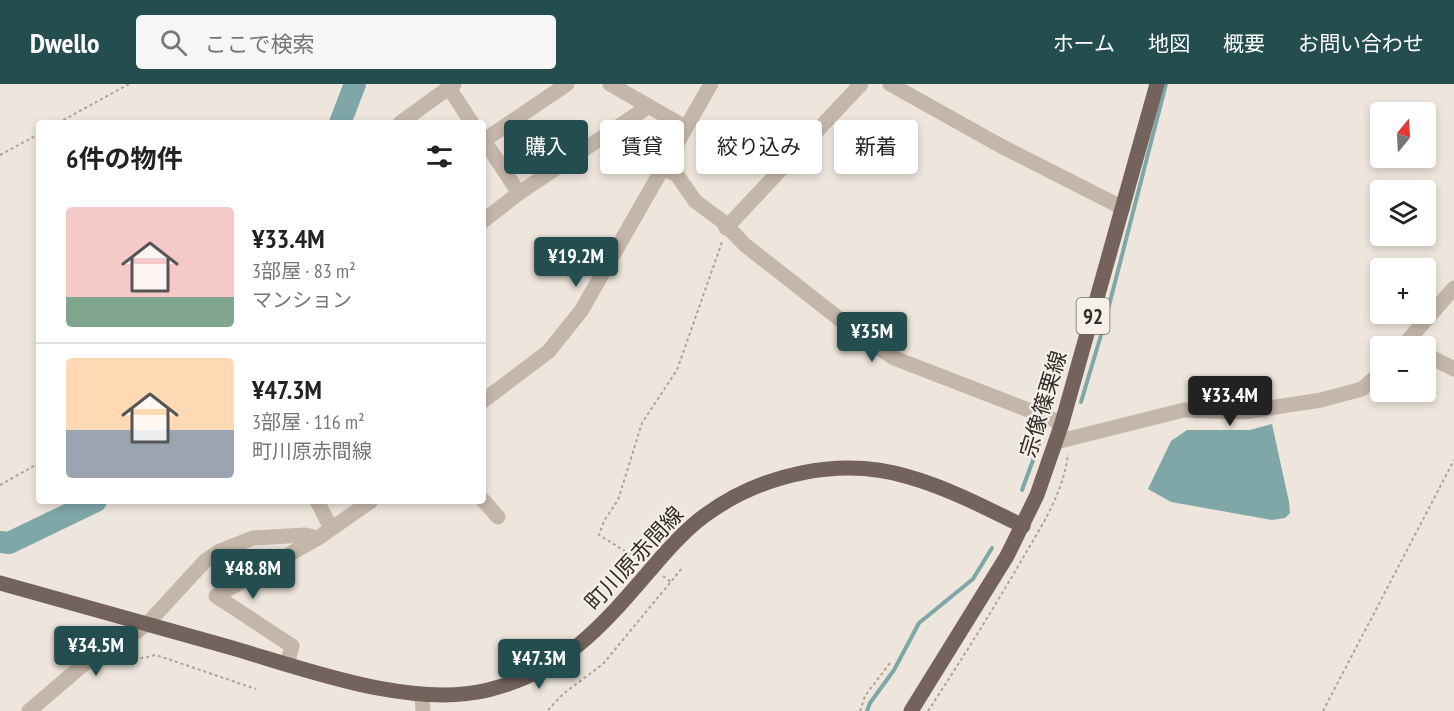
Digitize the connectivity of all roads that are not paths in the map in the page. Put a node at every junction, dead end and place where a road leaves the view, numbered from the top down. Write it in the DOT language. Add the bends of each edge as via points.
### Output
graph roads {
  1 [pos="567,84"];
  2 [pos="610,84"];
  3 [pos="711,84"];
  4 [pos="861,84"];
  5 [pos="890,84"];
  6 [pos="1157,84"];
  7 [pos="451,86"];
  8 [pos="649,106"];
  9 [pos="404,120"];
  10 [pos="470,120"];
  11 [pos="685,127"];
  12 [pos="486,138"];
  13 [pos="486,144"];
  14 [pos="660,174"];
  15 [pos="675,174"];
  16 [pos="519,193"];
  17 [pos="1123,208"];
  18 [pos="486,219"];
  19 [pos="726,228"];
  20 [pos="1454,288"];
  21 [pos="1415,336"];
  22 [pos="1436,360"];
  23 [pos="1454,369"];
  24 [pos="1370,382"];
  25 [pos="486,400"];
  26 [pos="1062,423"];
  27 [pos="1056,442"];
  28 [pos="486,503"];
  29 [pos="319,504"];
  30 [pos="367,504"];
  31 [pos="498,517"];
  32 [pos="1023,526"];
  33 [pos="331,528"];
  34 [pos="318,538"];
  35 [pos="0,583"];
  36 [pos="147,624"];
  37 [pos="287,664"];
  38 [pos="422,695"];
  39 [pos="29,711"];
  40 [pos="423,711"];
  41 [pos="911,711"];
  1 -- 12 [label="street"];
  2 -- 8 [label="street"];
  3 -- 11 [label="street"];
  4 -- 19 [label="street"];
  5 -- 17 [label="street"];
  6 -- 17 [label="main road, 宗像篠栗線 / 92"];
  7 -- 9 [label="street"];
  7 -- 10 [label="street"];
  8 -- 11 [label="street"];
  8 -- 16 [label="street"];
  13 -- 16 [label="street"];
  14 -- 25 [label="street" via="581,311 549,351"];
  15 -- 19 [label="street" via="695,201"];
  16 -- 18 [label="street"];
  17 -- 26 [label="main road, 宗像篠栗線 / 92"];
  19 -- 26 [label="street" via="894,358"];
  20 -- 21 [label="street"];
  22 -- 23 [label="street"];
  24 -- 27 [label="street" via="1362,389 1321,400 1244,411 1184,410"];
  26 -- 27 [label="main road, 宗像篠栗線 / 92"];
  27 -- 32 [label="main road, 宗像篠栗線 / 92"];
  28 -- 31 [label="street"];
  29 -- 33 [label="street"];
  30 -- 33 [label="street"];
  32 -- 38 [label="main road, 町川原赤間線" via="956,494 908,477 861,469 815,471 774,480 730,500 692,526 585,643 540,672 487,690"];
  32 -- 41 [label="main road, 宗像篠栗線 / 92"];
  33 -- 34 [label="street"];
  34 -- 36 [label="street" via="254,538 220,551 205,561"];
  34 -- 37 [label="street" via="216,596 292,646"];
  35 -- 36 [label="main road, 町川原赤間線"];
  36 -- 37 [label="main road, 町川原赤間線"];
  36 -- 39 [label="street" via="114,649 84,664"];
  37 -- 38 [label="main road, 町川原赤間線"];
  38 -- 40 [label="street"];
}
